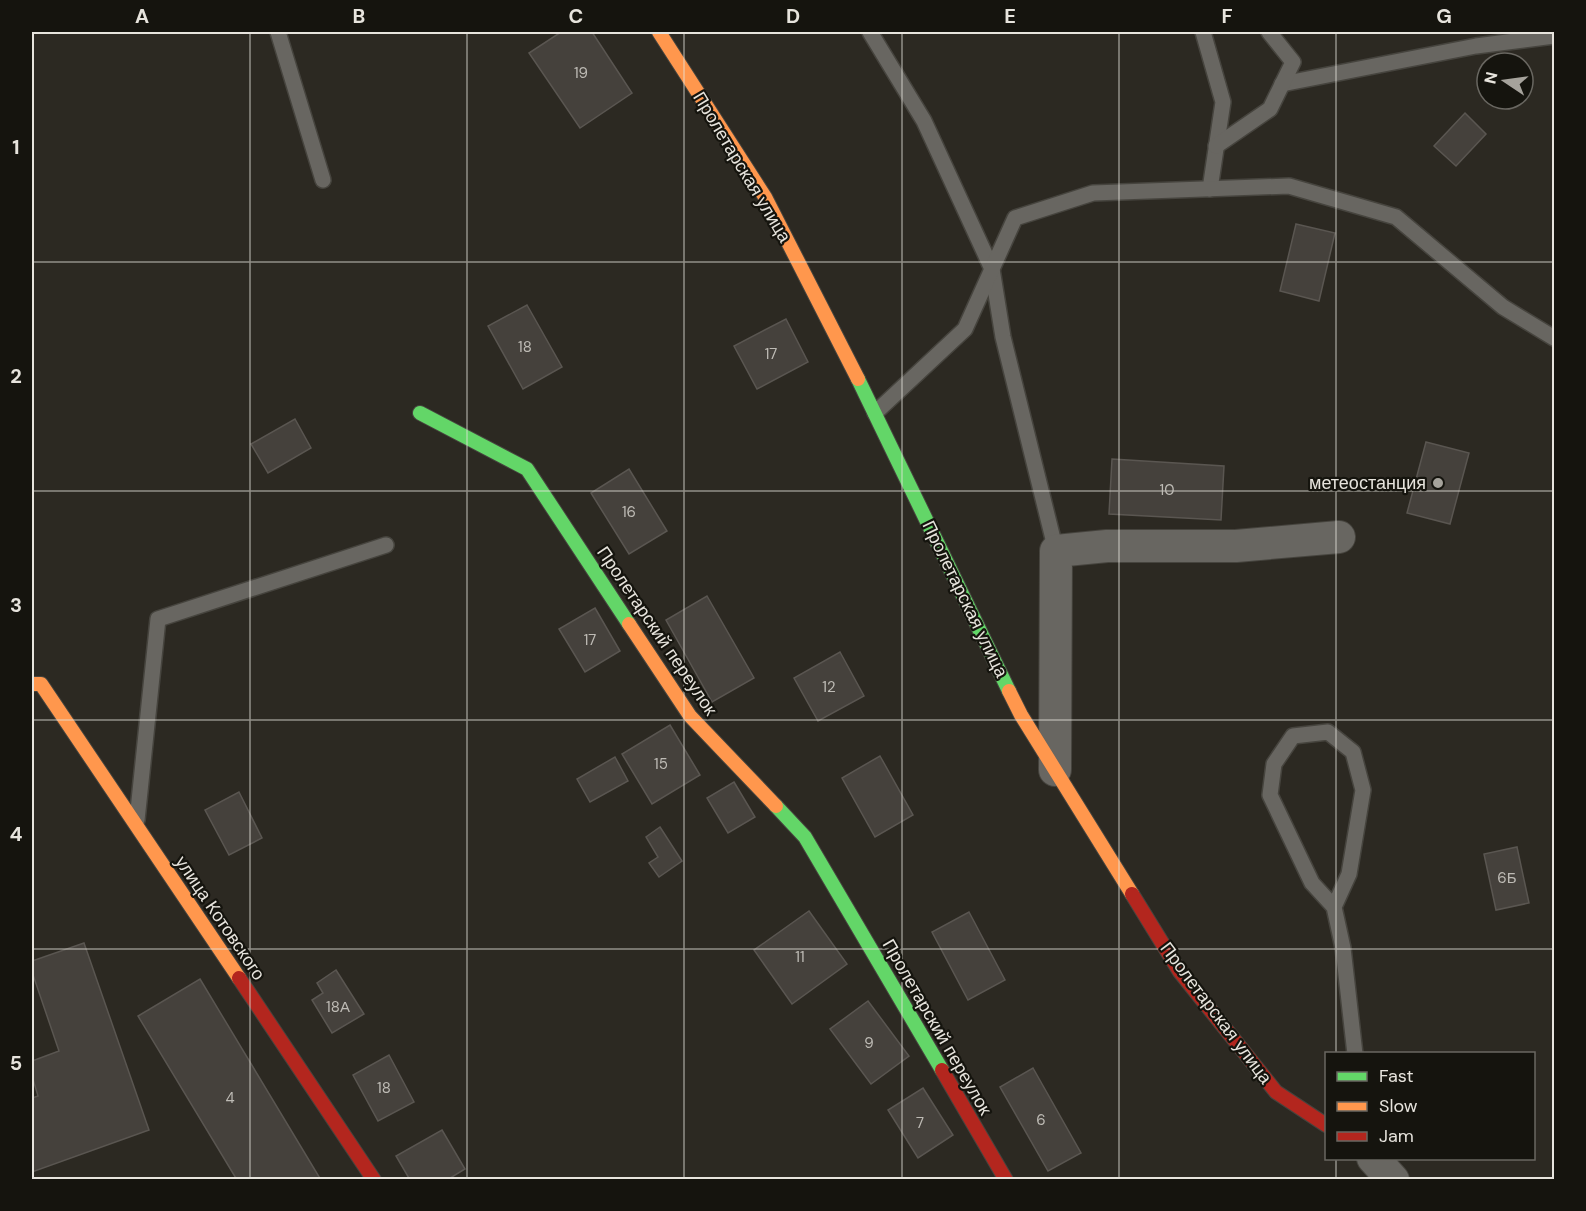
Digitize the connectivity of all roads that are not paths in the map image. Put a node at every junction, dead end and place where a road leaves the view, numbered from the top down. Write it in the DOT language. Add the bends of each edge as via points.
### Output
graph roads {
  1 [pos="278,32"];
  2 [pos="659,32"];
  3 [pos="870,32"];
  4 [pos="1203,32"];
  5 [pos="1269,32"];
  6 [pos="1554,36"];
  7 [pos="1282,84"];
  8 [pos="1216,146"];
  9 [pos="323,180"];
  10 [pos="1210,189"];
  11 [pos="992,269"];
  12 [pos="1554,338"];
  13 [pos="420,412"];
  14 [pos="875,413"];
  15 [pos="1339,537"];
  16 [pos="386,545"];
  17 [pos="1056,551"];
  18 [pos="32,684"];
  19 [pos="1055,770"];
  20 [pos="136,826"];
  21 [pos="1334,907"];
  22 [pos="1355,1052"];
  23 [pos="1325,1124"];
  24 [pos="1375,1160"];
  25 [pos="374,1179"];
  26 [pos="1006,1179"];
  27 [pos="1393,1179"];
  1 -- 9 [label="lane"];
  2 -- 14 [label="street, Пролетарская улица" via="765,197"];
  3 -- 11 [label="lane" via="924,121"];
  4 -- 8 [label="lane" via="1223,102"];
  5 -- 7 [label="lane" via="1293,62"];
  6 -- 7 [label="lane" via="1476,46"];
  7 -- 8 [label="lane" via="1270,109"];
  8 -- 10 [label="lane"];
  10 -- 11 [label="lane" via="1093,193 1015,218"];
  10 -- 12 [label="lane" via="1289,186 1396,217 1503,307"];
  11 -- 14 [label="lane" via="965,329"];
  11 -- 17 [label="lane" via="1003,337"];
  13 -- 26 [label="street, Пролетарский переулок" via="527,469 690,716 804,837"];
  14 -- 19 [label="street, Пролетарская улица" via="1021,715"];
  15 -- 17 [label="street" via="1236,546 1107,546"];
  16 -- 20 [label="lane" via="158,619"];
  17 -- 19 [label="street"];
  18 -- 20 [label="street, улица Котовского" via="40,684"];
  19 -- 23 [label="street, Пролетарская улица" via="1180,972 1276,1092"];
  20 -- 25 [label="street, улица Котовского"];
  21 -- 21 [label="lane" via="1312,883 1270,795 1274,764 1293,736 1328,732 1353,753 1363,790 1349,874"];
  21 -- 22 [label="lane" via="1343,948"];
  24 -- 27 [label="street"];
}
